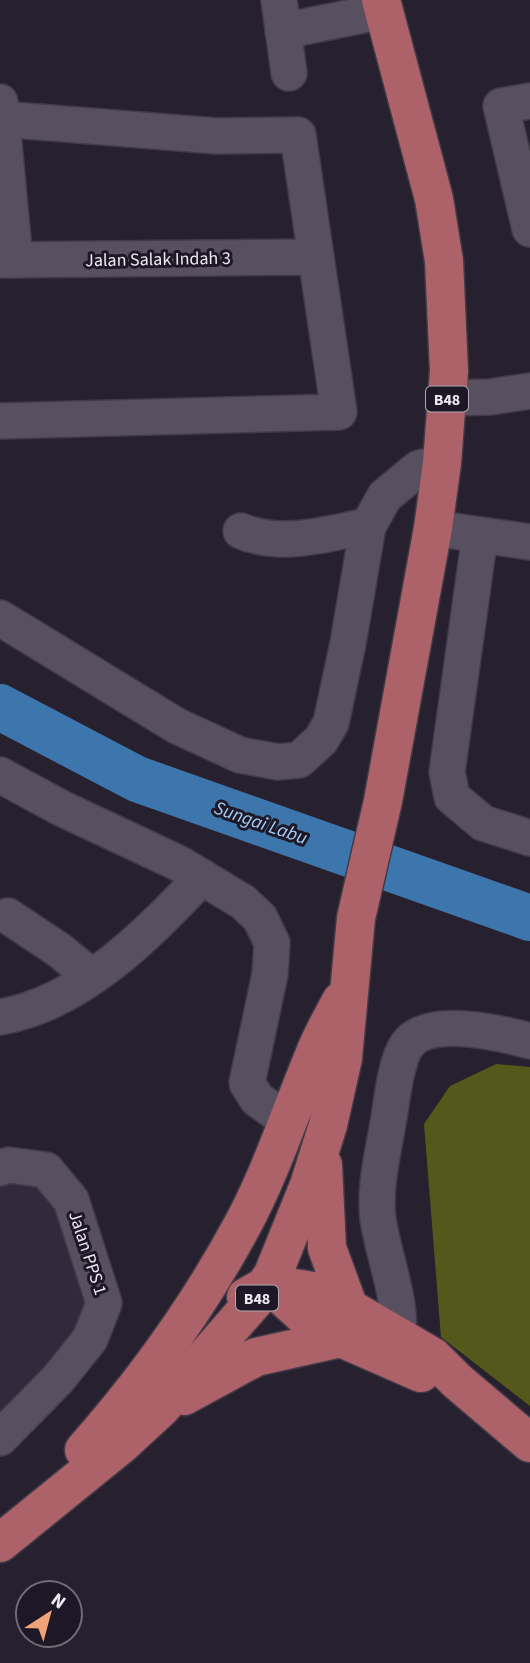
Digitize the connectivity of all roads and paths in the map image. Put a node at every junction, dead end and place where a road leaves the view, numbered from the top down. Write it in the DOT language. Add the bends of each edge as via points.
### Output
graph roads {
  1 [pos="382,6"];
  2 [pos="281,16"];
  3 [pos="289,74"];
  4 [pos="516,103"];
  5 [pos="1,114"];
  6 [pos="530,229"];
  7 [pos="316,257"];
  8 [pos="7,260"];
  9 [pos="530,391"];
  10 [pos="447,398"];
  11 [pos="0,421"];
  12 [pos="442,463"];
  13 [pos="368,526"];
  14 [pos="433,528"];
  15 [pos="241,531"];
  16 [pos="480,535"];
  17 [pos="530,542"];
  18 [pos="0,618"];
  19 [pos="0,775"];
  20 [pos="530,838"];
  21 [pos="202,877"];
  22 [pos="8,916"];
  23 [pos="91,976"];
  24 [pos="351,980"];
  25 [pos="0,1017"];
  26 [pos="530,1041"];
  27 [pos="328,1125"];
  28 [pos="284,1134"];
  29 [pos="0,1168"];
  30 [pos="269,1284"];
  31 [pos="345,1323"];
  32 [pos="398,1335"];
  33 [pos="457,1381"];
  34 [pos="143,1406"];
  35 [pos="0,1438"];
  36 [pos="530,1443"];
  37 [pos="8,1536"];
  1 -- 2 [label="street"];
  1 -- 10 [label="main road, B48" via="436,212 444,261"];
  2 -- 3 [label="street"];
  4 -- 6 [label="street"];
  5 -- 7 [label="street" via="216,136 298,135"];
  5 -- 8 [label="street"];
  7 -- 8 [label="street, Jalan Salak Indah 3"];
  7 -- 11 [label="street" via="339,412"];
  9 -- 10 [label="street"];
  10 -- 12 [label="main road, B48"];
  12 -- 13 [label="street" via="419,468 385,496"];
  12 -- 14 [label="main road, B48"];
  13 -- 15 [label="street" via="284,541 259,539"];
  13 -- 18 [label="street" via="331,723 321,740 299,760 278,762 240,755 177,726"];
  14 -- 16 [label="street"];
  14 -- 24 [label="main road, B48" via="383,801 356,918"];
  16 -- 17 [label="street"];
  16 -- 20 [label="street" via="447,772 452,797 483,822"];
  19 -- 21 [label="street"];
  21 -- 23 [label="street" via="131,947"];
  21 -- 28 [label="street" via="260,918 272,943 247,1083"];
  22 -- 23 [label="street"];
  23 -- 25 [label="street" via="27,1012"];
  24 -- 27 [label="main road, B48" via="344,1058"];
  24 -- 28 [label="main road, B48" via="316,1050"];
  26 -- 32 [label="street" via="448,1029 415,1037 402,1054 377,1194 400,1322"];
  27 -- 30 [label="main road, B48"];
  27 -- 31 [label="main road" via="322,1176 327,1248"];
  28 -- 30 [label="main road"];
  28 -- 34 [label="main road, B48" via="243,1223"];
  29 -- 35 [label="street, Jalan PPS 1" via="46,1170 71,1200 104,1303 90,1339"];
  30 -- 31 [label="main road" via="313,1291"];
  30 -- 34 [label="main road" via="211,1320"];
  31 -- 32 [label="main road"];
  31 -- 33 [label="main road" via="424,1374"];
  31 -- 34 [label="main road"];
  32 -- 33 [label="main road" via="433,1357"];
  33 -- 36 [label="main road"];
  34 -- 37 [label="main road, B48"];
}
